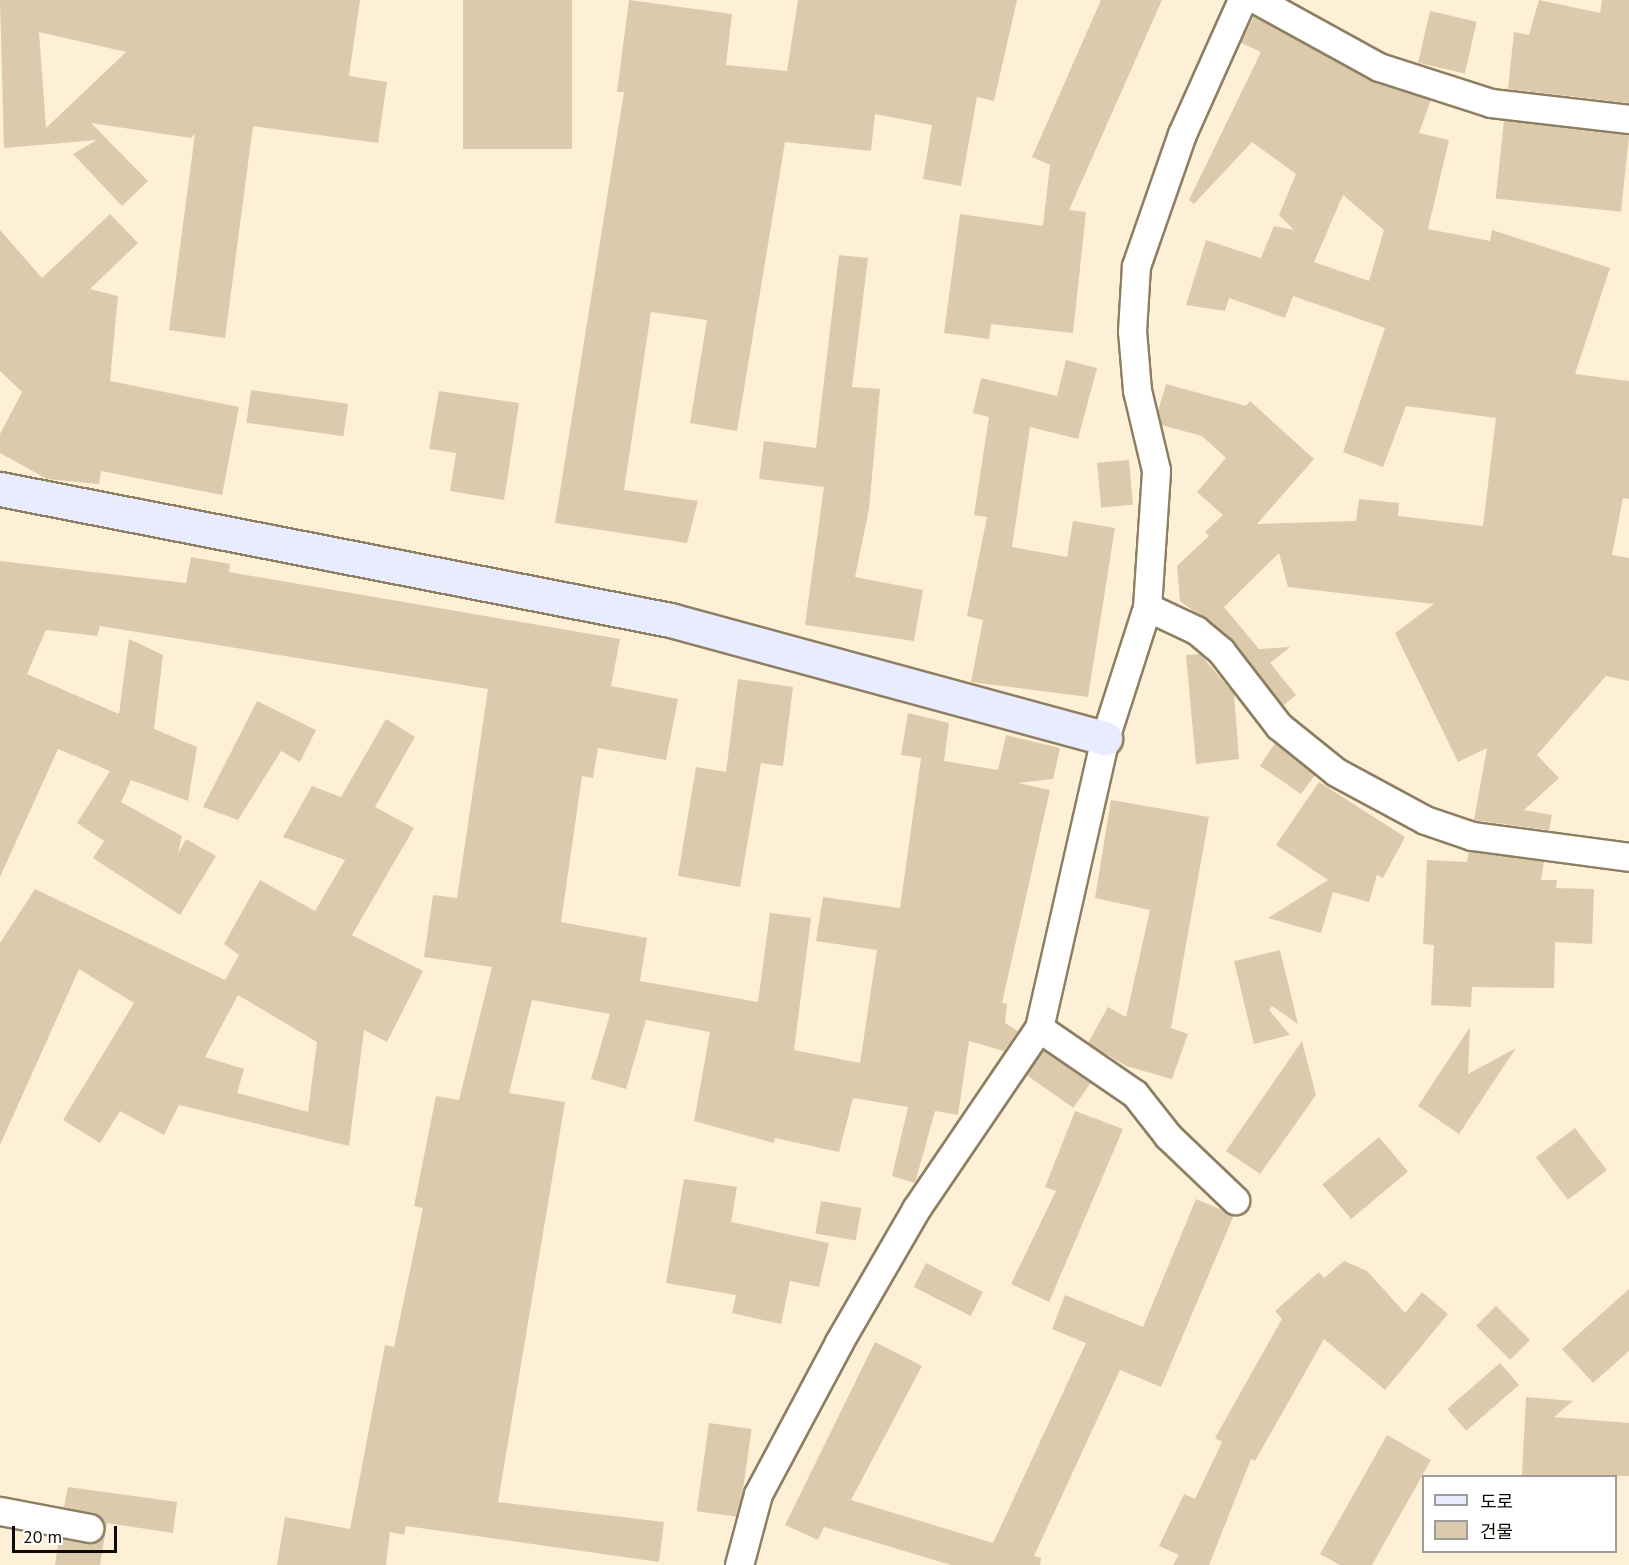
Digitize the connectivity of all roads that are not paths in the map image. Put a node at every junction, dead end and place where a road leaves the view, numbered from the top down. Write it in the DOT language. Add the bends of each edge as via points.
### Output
graph roads {
  1 [pos="1242,0"];
  2 [pos="1257,0"];
  3 [pos="1629,119"];
  4 [pos="0,489"];
  5 [pos="1147,607"];
  6 [pos="1105,738"];
  7 [pos="1629,857"];
  8 [pos="1038,1028"];
  9 [pos="1234,1200"];
  10 [pos="0,1511"];
  11 [pos="89,1528"];
  12 [pos="739,1565"];
  1 -- 5 [label="street" via="1182,134 1136,266 1132,331 1137,390 1156,470"];
  2 -- 3 [label="street" via="1379,67 1491,103"];
  4 -- 6 [label="street" via="670,620"];
  5 -- 6 [label="street"];
  5 -- 7 [label="street" via="1196,630 1221,651 1279,726 1336,772 1425,820 1472,836"];
  6 -- 8 [label="street"];
  8 -- 9 [label="street" via="1135,1094 1168,1136"];
  8 -- 12 [label="street" via="916,1209 839,1342 758,1494"];
  10 -- 11 [label="street"];
}
